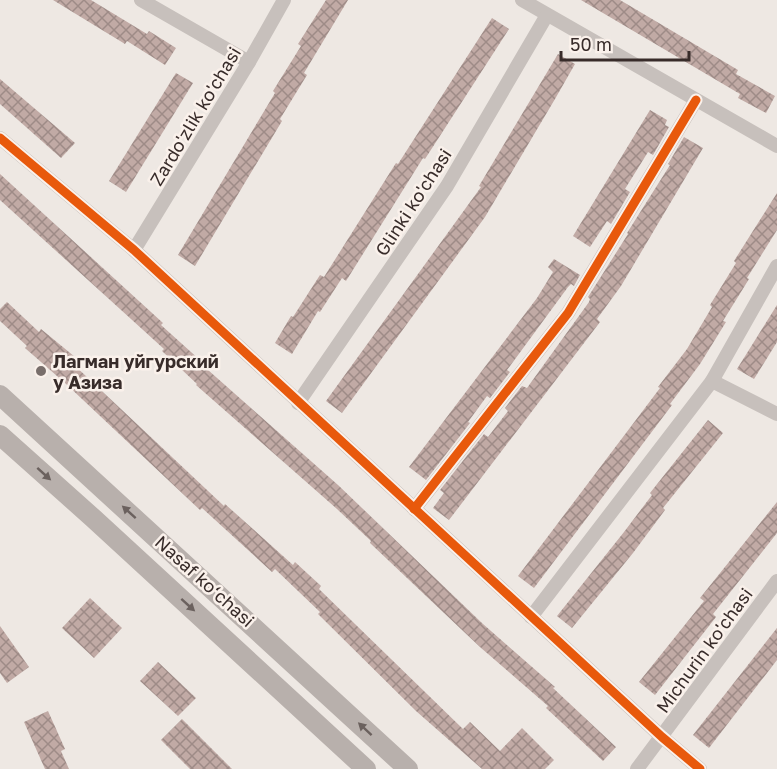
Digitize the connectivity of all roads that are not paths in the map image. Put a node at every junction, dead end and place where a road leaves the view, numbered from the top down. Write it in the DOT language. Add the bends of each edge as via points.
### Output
graph roads {
  1 [pos="141,0"];
  2 [pos="284,0"];
  3 [pos="522,0"];
  4 [pos="548,15"];
  5 [pos="249,62"];
  6 [pos="696,100"];
  7 [pos="0,138"];
  8 [pos="777,146"];
  9 [pos="134,250"];
  10 [pos="777,266"];
  11 [pos="712,381"];
  12 [pos="0,395"];
  13 [pos="298,403"];
  14 [pos="777,414"];
  15 [pos="0,435"];
  16 [pos="414,509"];
  17 [pos="777,581"];
  18 [pos="531,617"];
  19 [pos="662,737"];
  20 [pos="366,769"];
  21 [pos="408,769"];
  22 [pos="637,769"];
  23 [pos="700,769"];
  1 -- 5 [label="street"];
  2 -- 5 [label="street, Zardo'zlik ko'chasi"];
  3 -- 4 [label="street"];
  4 -- 6 [label="street"];
  4 -- 13 [label="street, Glinki ko'chasi" via="447,186"];
  5 -- 9 [label="street, Zardo'zlik ko'chasi"];
  6 -- 8 [label="street"];
  6 -- 16 [label="street" via="568,313"];
  7 -- 9 [label="street"];
  9 -- 13 [label="street"];
  10 -- 11 [label="street"];
  11 -- 14 [label="street"];
  11 -- 18 [label="street"];
  21 -- 12 [label="main road, Nasaf ko‘chasi, one-way"];
  13 -- 16 [label="street"];
  15 -- 20 [label="main road, Nasaf ko‘chasi, one-way"];
  16 -- 18 [label="street"];
  17 -- 19 [label="street, Michurin ko'chasi"];
  18 -- 19 [label="street"];
  19 -- 22 [label="street, Michurin ko'chasi"];
  19 -- 23 [label="street"];
}
